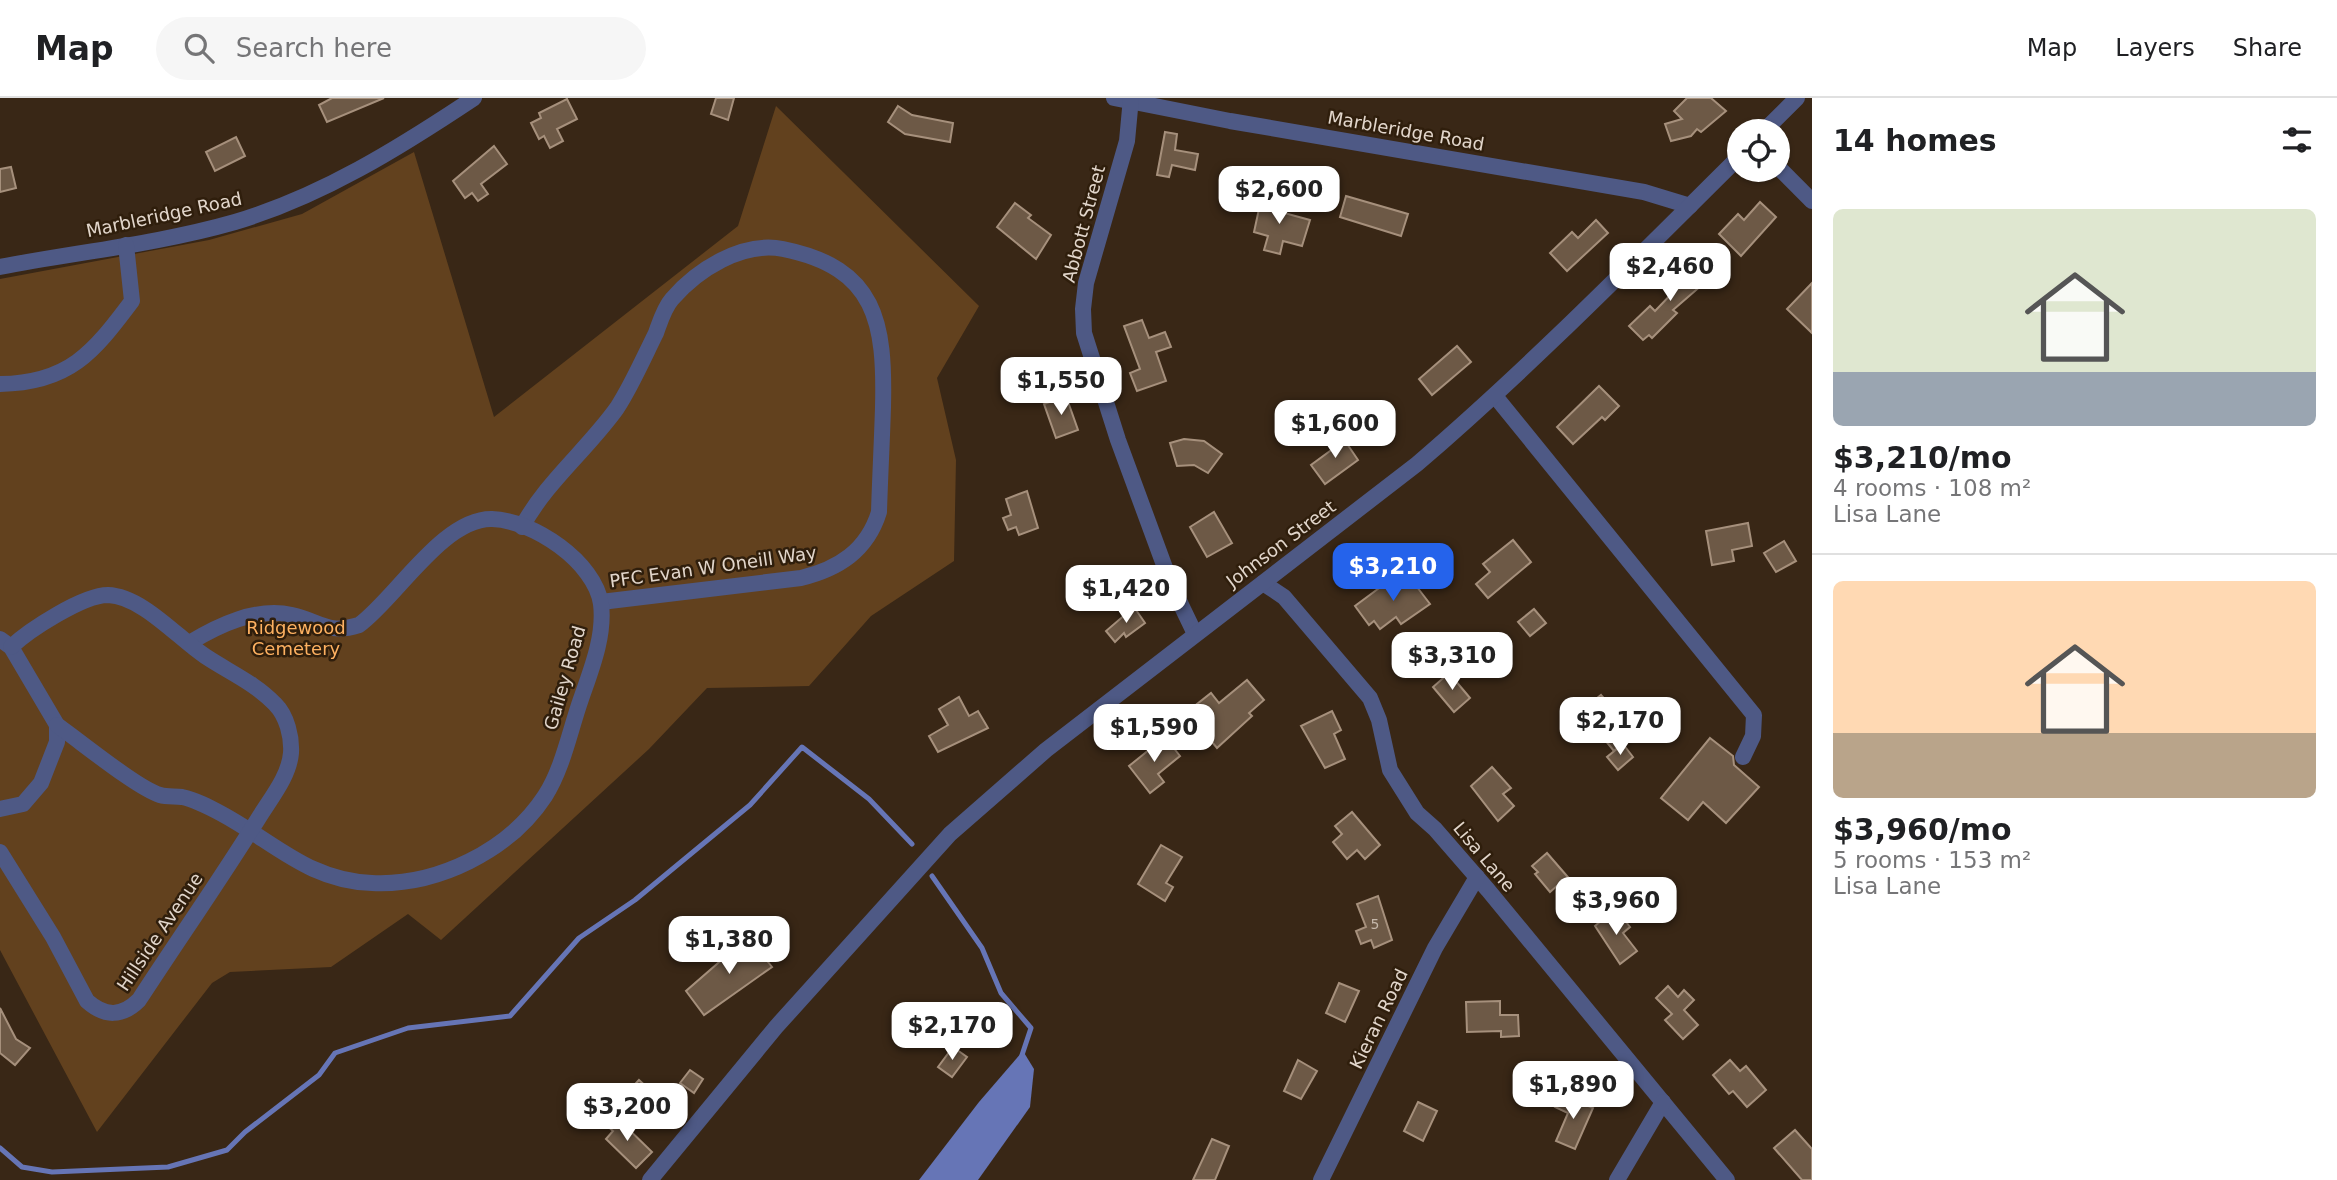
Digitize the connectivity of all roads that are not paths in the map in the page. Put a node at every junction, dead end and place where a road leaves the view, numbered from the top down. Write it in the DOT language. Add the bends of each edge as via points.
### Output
graph roads {
  1 [pos="474,98"];
  2 [pos="1114,98"];
  3 [pos="1797,98"];
  4 [pos="1131,100"];
  5 [pos="1776,119"];
  6 [pos="1727,169"];
  7 [pos="1790,179"];
  8 [pos="1812,201"];
  9 [pos="1690,206"];
  10 [pos="126,245"];
  11 [pos="0,267"];
  12 [pos="0,384"];
  13 [pos="1495,396"];
  14 [pos="522,527"];
  15 [pos="1263,583"];
  16 [pos="601,602"];
  17 [pos="1195,634"];
  18 [pos="6,643"];
  19 [pos="189,643"];
  20 [pos="57,724"];
  21 [pos="1743,757"];
  22 [pos="0,808"];
  23 [pos="250,832"];
  24 [pos="0,852"];
  25 [pos="1477,877"];
  26 [pos="1663,1102"];
  27 [pos="650,1180"];
  28 [pos="1321,1180"];
  29 [pos="1617,1180"];
  30 [pos="1727,1180"];
  1 -- 10 [label="street, Marbleridge Road" via="392,152 281,206 188,234"];
  2 -- 4 [label="street, Marbleridge Road"];
  3 -- 5 [label="street"];
  4 -- 9 [label="street, Marbleridge Road" via="1633,190"];
  4 -- 17 [label="street, Abbott Street" via="1127,141 1086,283 1084,333 1171,584"];
  6 -- 9 [label="street, Johnson Street"];
  7 -- 8 [label="street"];
  9 -- 13 [label="street, Johnson Street"];
  10 -- 11 [label="street, Marbleridge Road"];
  10 -- 12 [label="street" via="132,301 104,339 59,375"];
  13 -- 15 [label="street, Johnson Street" via="1417,464"];
  13 -- 21 [label="street" via="1755,715 1753,736"];
  14 -- 16 [label="street, Gailey Road" via="572,554"];
  14 -- 16 [label="street, PFC Evan W Oneill Way" via="536,501 617,407 670,300 705,270 751,250 779,248 834,267 856,285 874,311 884,350 879,512 873,531 855,554 824,573 801,578"];
  14 -- 19 [label="street, Gailey Road" via="492,519 453,532 359,625 341,631 268,612 214,629"];
  15 -- 17 [label="street, Johnson Street"];
  15 -- 25 [label="street, Lisa Lane" via="1284,597 1361,684 1379,720 1398,786"];
  16 -- 23 [label="street, Gailey Road" via="601,632 560,762 545,796 496,845 436,876 370,883 332,877 300,865"];
  17 -- 27 [label="street, Johnson Street" via="1046,750 950,834 776,1027"];
  18 -- 19 [label="street" via="91,599 108,595 126,600"];
  18 -- 20 [label="street"];
  19 -- 23 [label="street" via="249,682 276,705 287,724 291,755 285,775"];
  20 -- 22 [label="street" via="57,742 41,783 23,804"];
  20 -- 23 [label="street, Gailey Road" via="144,787 161,796 203,804"];
  23 -- 24 [label="street, Hillside Avenue" via="139,1000 128,1011 112,1015 87,1001"];
  25 -- 26 [label="street, Lisa Lane"];
  25 -- 28 [label="street, Kieran Road" via="1435,948"];
  26 -- 29 [label="street"];
  26 -- 30 [label="street, Lisa Lane"];
}
